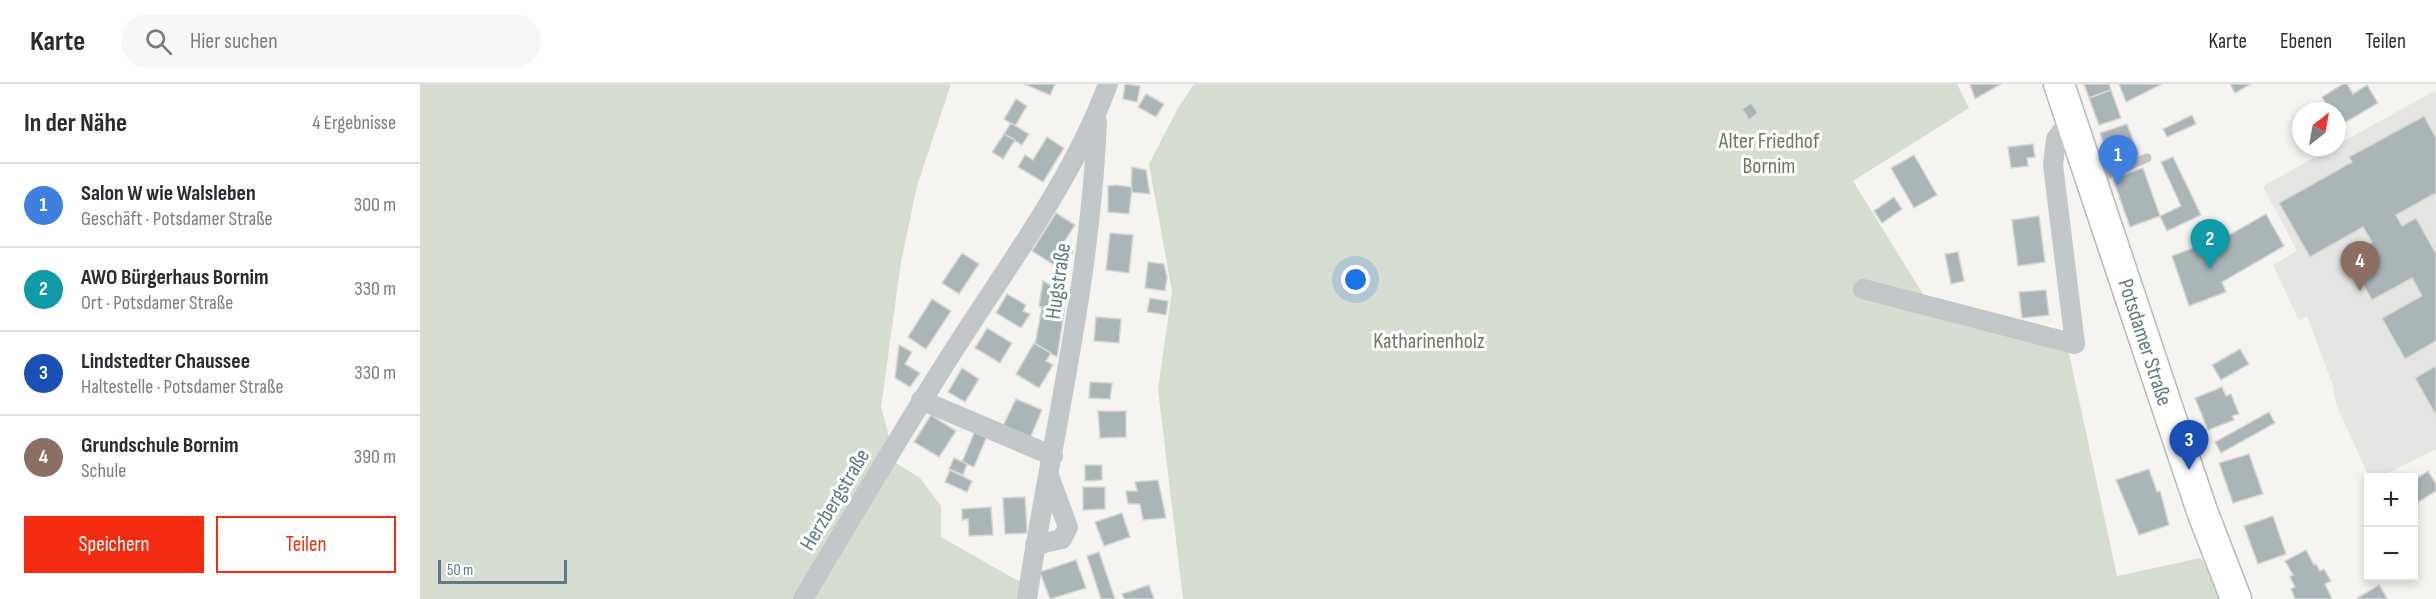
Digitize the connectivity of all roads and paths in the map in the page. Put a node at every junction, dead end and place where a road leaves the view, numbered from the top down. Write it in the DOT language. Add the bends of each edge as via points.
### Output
graph roads {
  1 [pos="1108,84"];
  2 [pos="2059,84"];
  3 [pos="1098,112"];
  4 [pos="2071,119"];
  5 [pos="2147,158"];
  6 [pos="2092,180"];
  7 [pos="1863,289"];
  8 [pos="921,400"];
  9 [pos="907,424"];
  10 [pos="1053,456"];
  11 [pos="1049,476"];
  12 [pos="1035,545"];
  13 [pos="803,599"];
  14 [pos="1027,599"];
  15 [pos="2236,599"];
  1 -- 3 [label="street, Hugstraße"];
  2 -- 4 [label="main road, Potsdamer Straße"];
  3 -- 8 [label="street, Hugstraße" via="1031,229"];
  3 -- 10 [label="street, Hugstraße" via="1096,164 1081,283"];
  4 -- 6 [label="main road, Potsdamer Straße"];
  4 -- 7 [label="street" via="2056,139 2053,165 2075,344"];
  5 -- 6 [label="lane"];
  6 -- 15 [label="main road, Potsdamer Straße" via="2202,511"];
  8 -- 9 [label="street, Hugstraße"];
  8 -- 10 [label="street"];
  9 -- 13 [label="street, Herzbergstraße"];
  10 -- 11 [label="street, Hugstraße"];
  11 -- 12 [label="street, Hugstraße"];
  11 -- 12 [label="street" via="1068,527 1062,539"];
  12 -- 14 [label="street, Hugstraße"];
}
